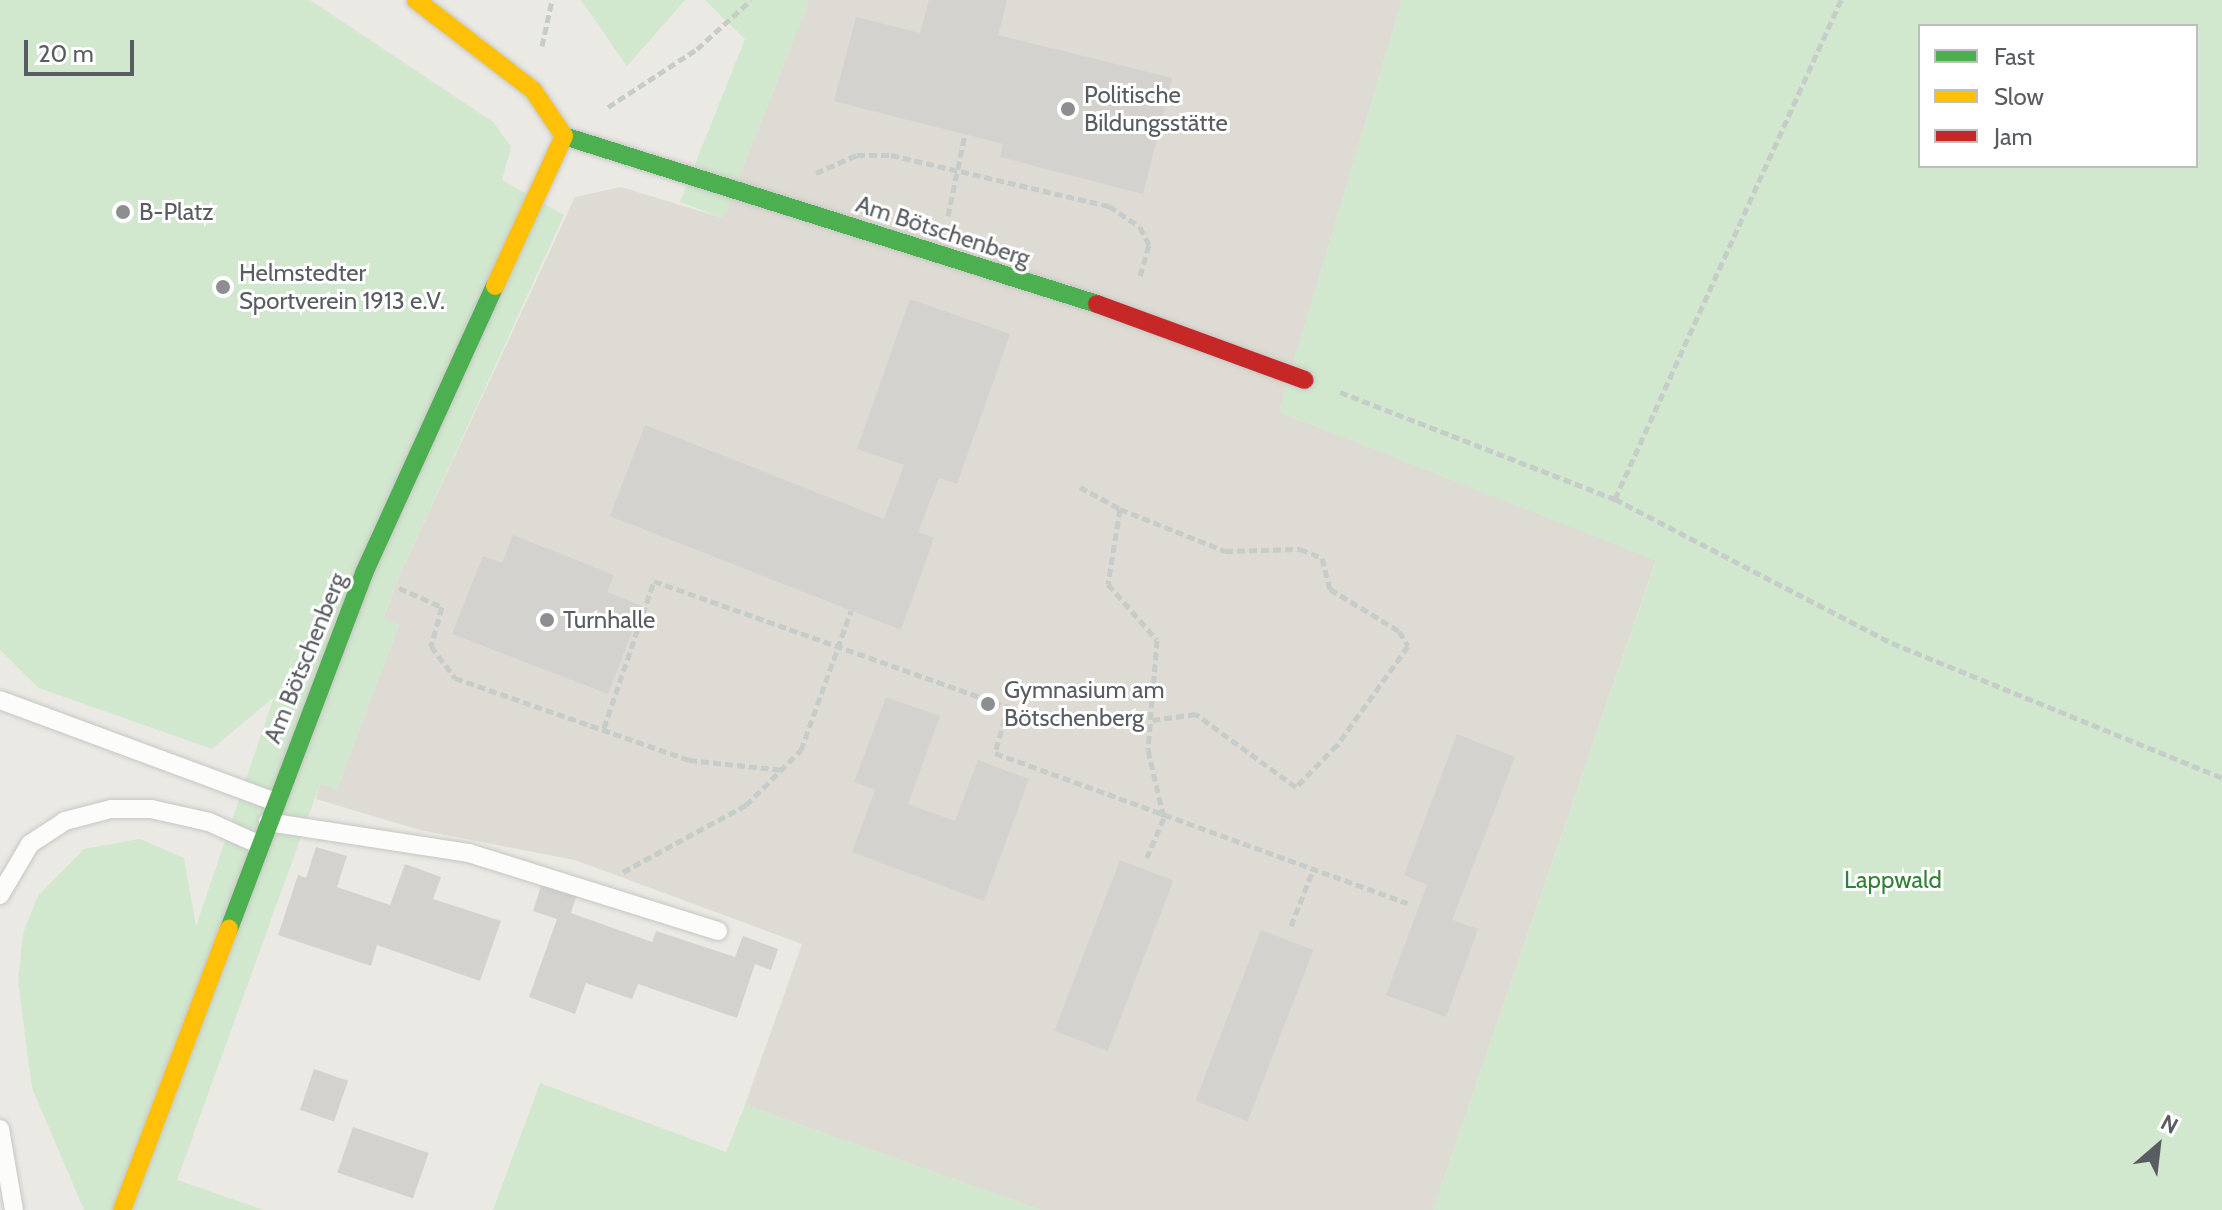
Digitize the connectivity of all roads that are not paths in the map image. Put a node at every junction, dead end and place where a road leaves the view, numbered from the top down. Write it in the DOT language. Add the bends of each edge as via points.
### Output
graph roads {
  1 [pos="416,0"];
  2 [pos="564,136"];
  3 [pos="1305,380"];
  4 [pos="0,700"];
  5 [pos="273,801"];
  6 [pos="266,822"];
  7 [pos="258,844"];
  8 [pos="0,895"];
  9 [pos="718,931"];
  10 [pos="0,1129"];
  11 [pos="14,1210"];
  12 [pos="122,1210"];
  1 -- 2 [label="street" via="533,90 552,109"];
  2 -- 3 [label="street, Am Bötschenberg" via="1128,314"];
  2 -- 5 [label="street, Am Bötschenberg" via="364,573"];
  4 -- 5 [label="lane"];
  5 -- 6 [label="street, Am Bötschenberg"];
  6 -- 7 [label="street, Am Bötschenberg"];
  6 -- 9 [label="lane" via="469,853"];
  7 -- 8 [label="lane" via="209,822 151,809 111,809 65,821 30,844"];
  7 -- 12 [label="street, Am Bötschenberg"];
  10 -- 11 [label="lane"];
}
